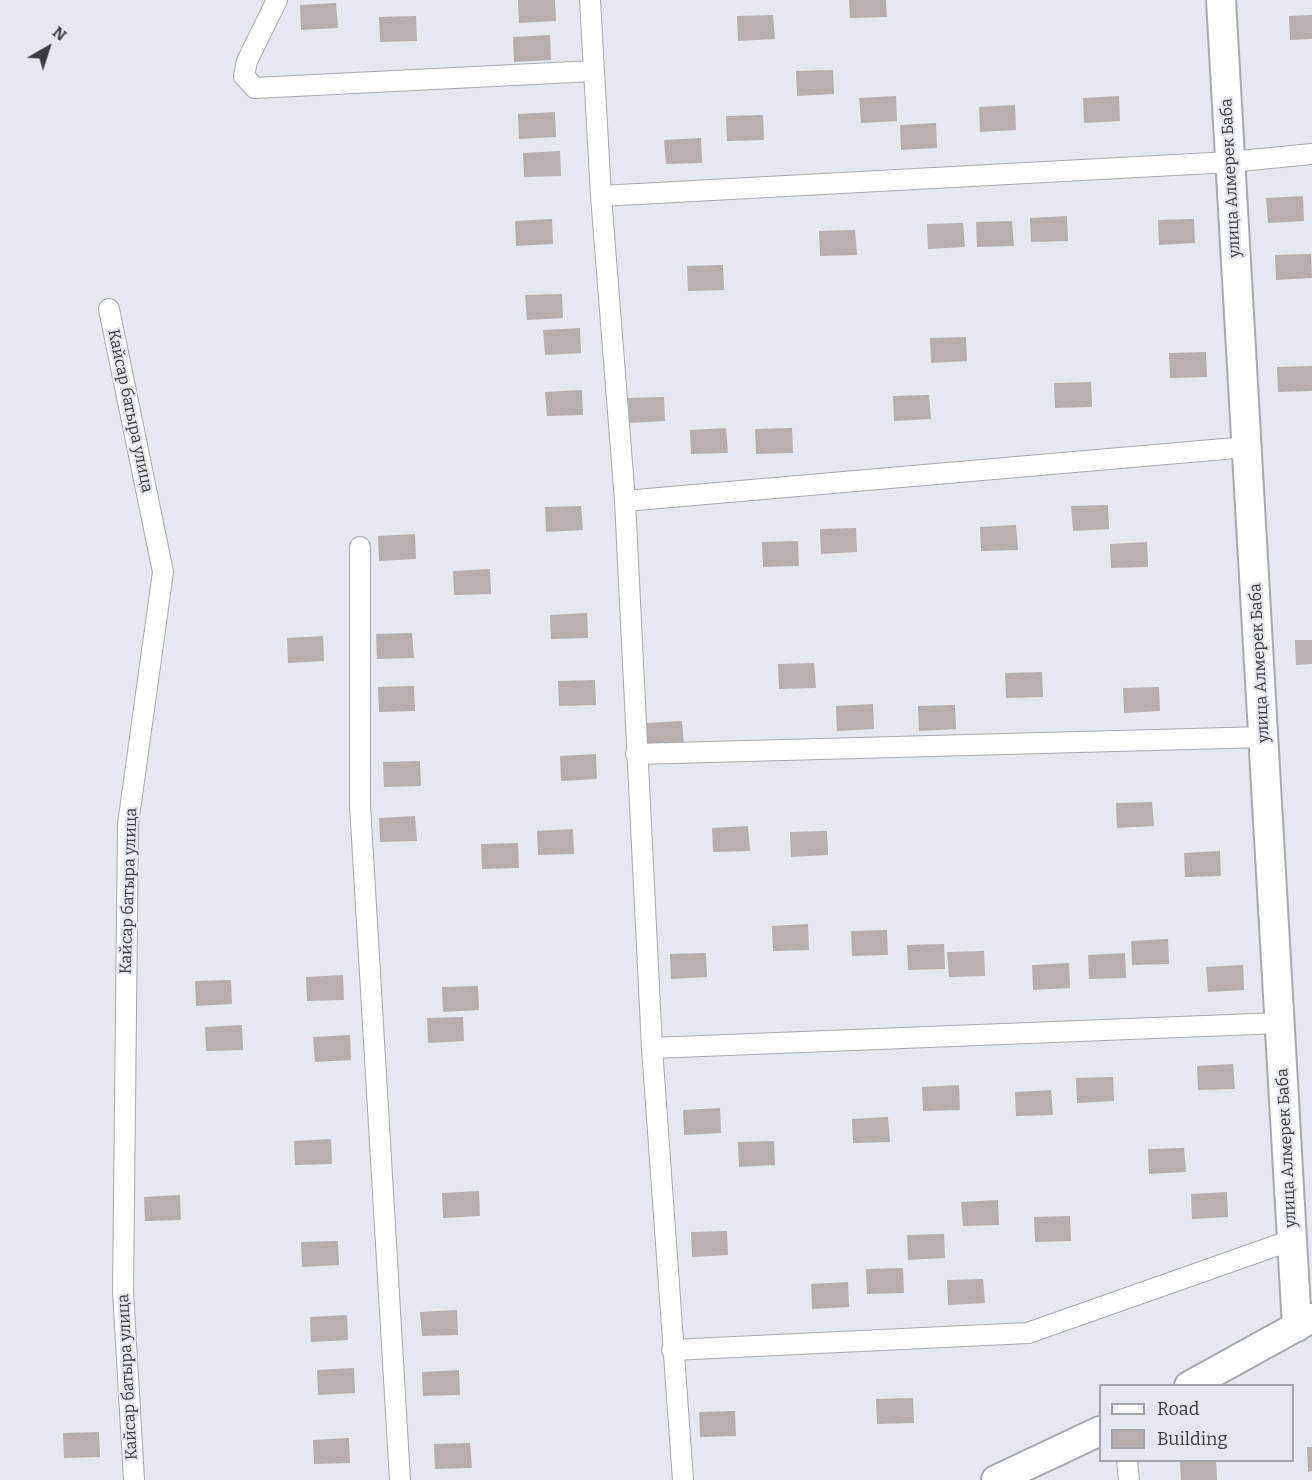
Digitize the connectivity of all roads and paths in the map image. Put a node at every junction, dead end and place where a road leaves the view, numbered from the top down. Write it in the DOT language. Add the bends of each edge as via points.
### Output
graph roads {
  1 [pos="277,0"];
  2 [pos="590,0"];
  3 [pos="1221,0"];
  4 [pos="594,71"];
  5 [pos="1312,154"];
  6 [pos="1230,162"];
  7 [pos="601,196"];
  8 [pos="109,309"];
  9 [pos="1247,447"];
  10 [pos="626,501"];
  11 [pos="360,547"];
  12 [pos="1264,737"];
  13 [pos="636,754"];
  14 [pos="1280,1023"];
  15 [pos="652,1048"];
  16 [pos="1292,1239"];
  17 [pos="1305,1322"];
  18 [pos="672,1350"];
  19 [pos="1192,1384"];
  20 [pos="1099,1432"];
  21 [pos="1127,1462"];
  22 [pos="134,1480"];
  23 [pos="400,1480"];
  24 [pos="683,1480"];
  25 [pos="996,1480"];
  26 [pos="1129,1480"];
  1 -- 4 [label="street" via="247,61 244,76 255,88"];
  2 -- 4 [label="street"];
  3 -- 6 [label="street, улица Алмерек Баба"];
  4 -- 7 [label="street"];
  5 -- 6 [label="street"];
  6 -- 7 [label="street"];
  6 -- 9 [label="street, улица Алмерек Баба"];
  7 -- 10 [label="street"];
  8 -- 22 [label="street, Кайсар батыра улица" via="163,572 128,824 123,1291"];
  9 -- 10 [label="street"];
  9 -- 12 [label="street, улица Алмерек Баба"];
  10 -- 13 [label="street"];
  11 -- 23 [label="street" via="360,805"];
  12 -- 13 [label="street"];
  12 -- 14 [label="street, улица Алмерек Баба"];
  13 -- 15 [label="street"];
  14 -- 15 [label="street"];
  14 -- 16 [label="street, улица Алмерек Баба"];
  15 -- 18 [label="street"];
  16 -- 17 [label="street, улица Алмерек Баба"];
  16 -- 18 [label="street" via="1028,1333"];
  17 -- 19 [label="street"];
  18 -- 24 [label="street"];
  20 -- 25 [label="street"];
  21 -- 26 [label="street"];
}
